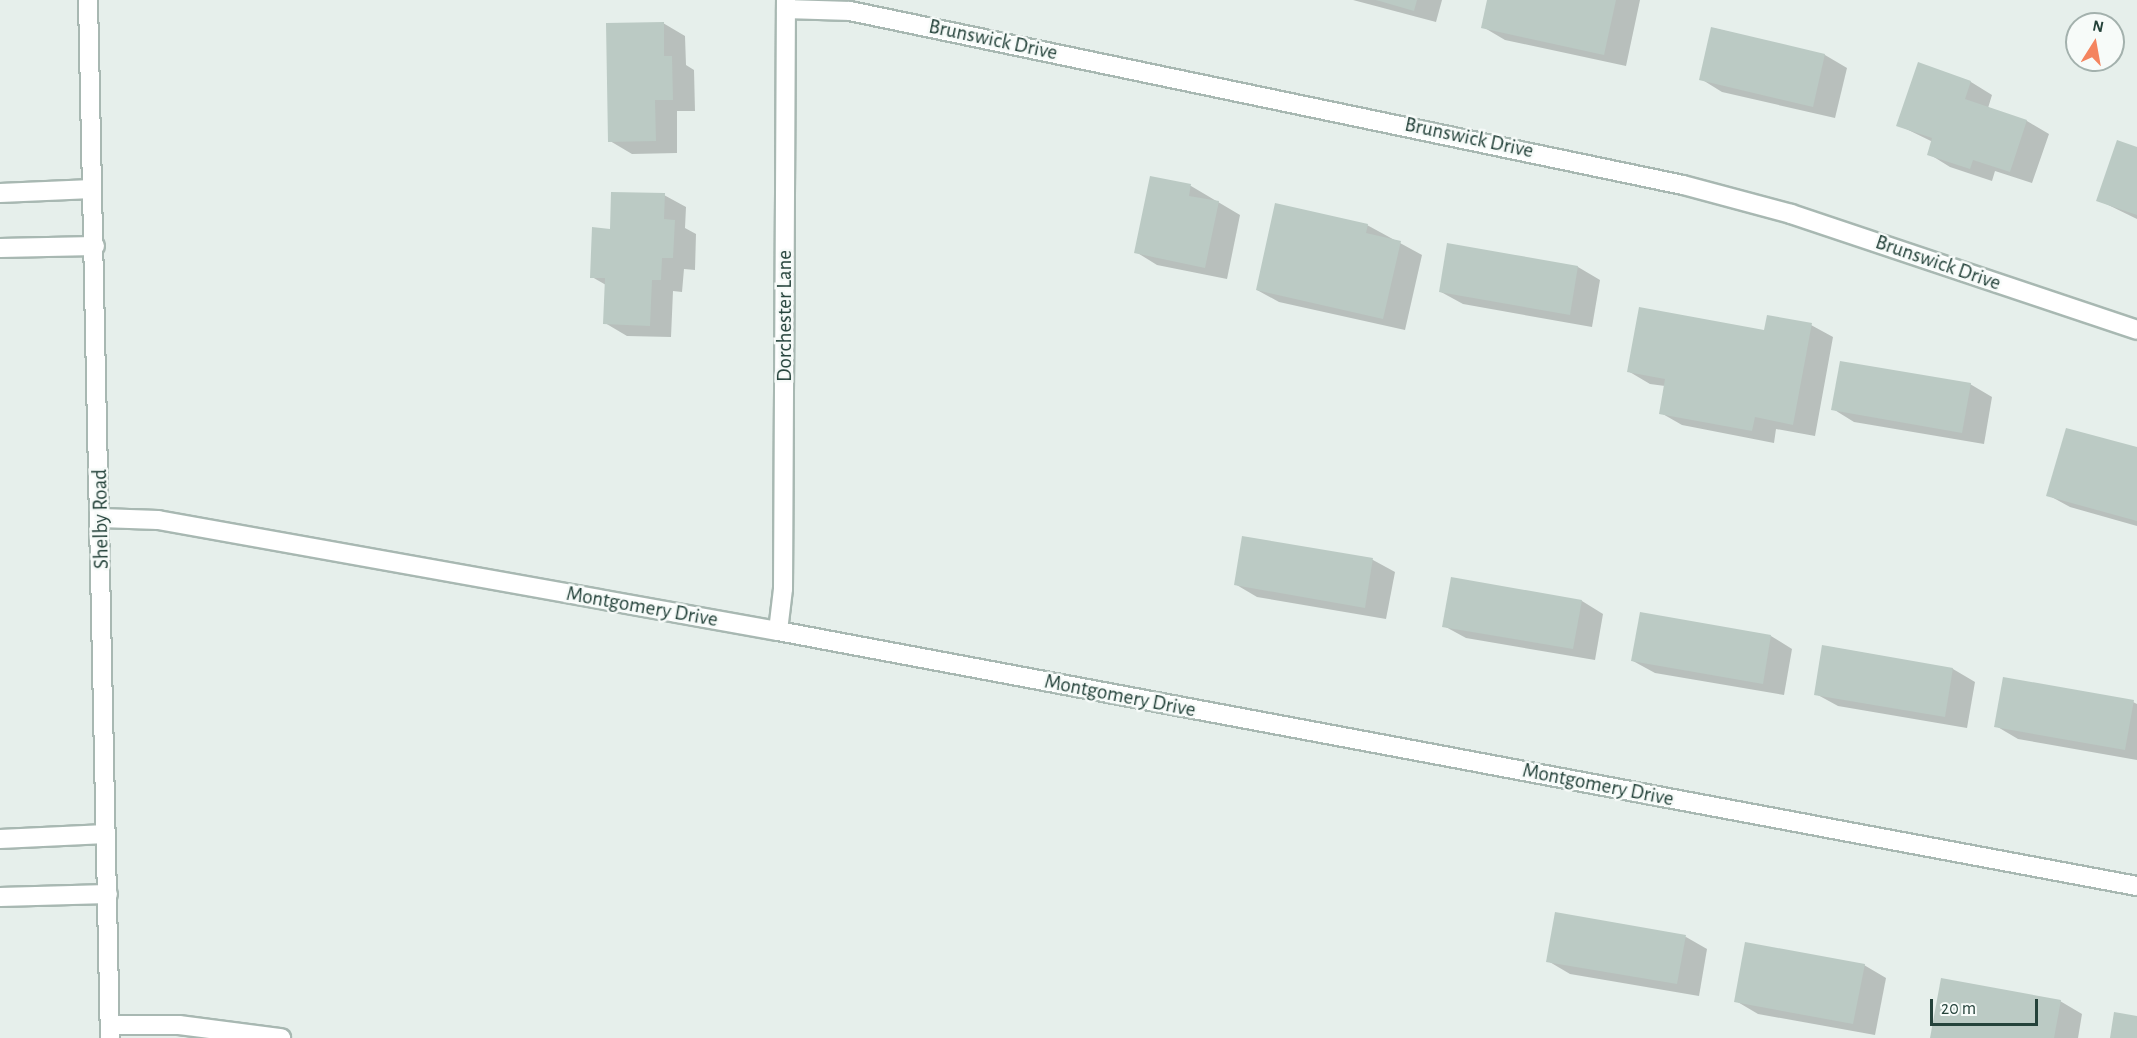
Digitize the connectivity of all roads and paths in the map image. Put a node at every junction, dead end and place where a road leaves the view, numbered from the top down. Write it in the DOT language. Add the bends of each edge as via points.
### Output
graph roads {
  1 [pos="88,0"];
  2 [pos="786,4"];
  3 [pos="92,189"];
  4 [pos="0,193"];
  5 [pos="95,246"];
  6 [pos="0,248"];
  7 [pos="2137,330"];
  8 [pos="101,518"];
  9 [pos="778,632"];
  10 [pos="106,834"];
  11 [pos="0,839"];
  12 [pos="2137,886"];
  13 [pos="108,894"];
  14 [pos="0,897"];
  15 [pos="110,1031"];
  16 [pos="282,1038"];
  1 -- 3 [label="street, Shelby Road"];
  2 -- 7 [label="street, Brunswick Drive" via="862,13 1683,185 1791,214"];
  2 -- 9 [label="street, Dorchester Lane" via="783,577"];
  3 -- 4 [label="street"];
  3 -- 5 [label="street, Shelby Road"];
  5 -- 6 [label="street"];
  5 -- 8 [label="street, Shelby Road"];
  8 -- 9 [label="street, Montgomery Drive" via="158,520"];
  8 -- 10 [label="street, Shelby Road"];
  9 -- 12 [label="street, Montgomery Drive"];
  10 -- 11 [label="street"];
  10 -- 13 [label="street, Shelby Road"];
  13 -- 14 [label="street"];
  13 -- 15 [label="street, Shelby Road"];
  15 -- 16 [label="street" via="178,1024"];
}
